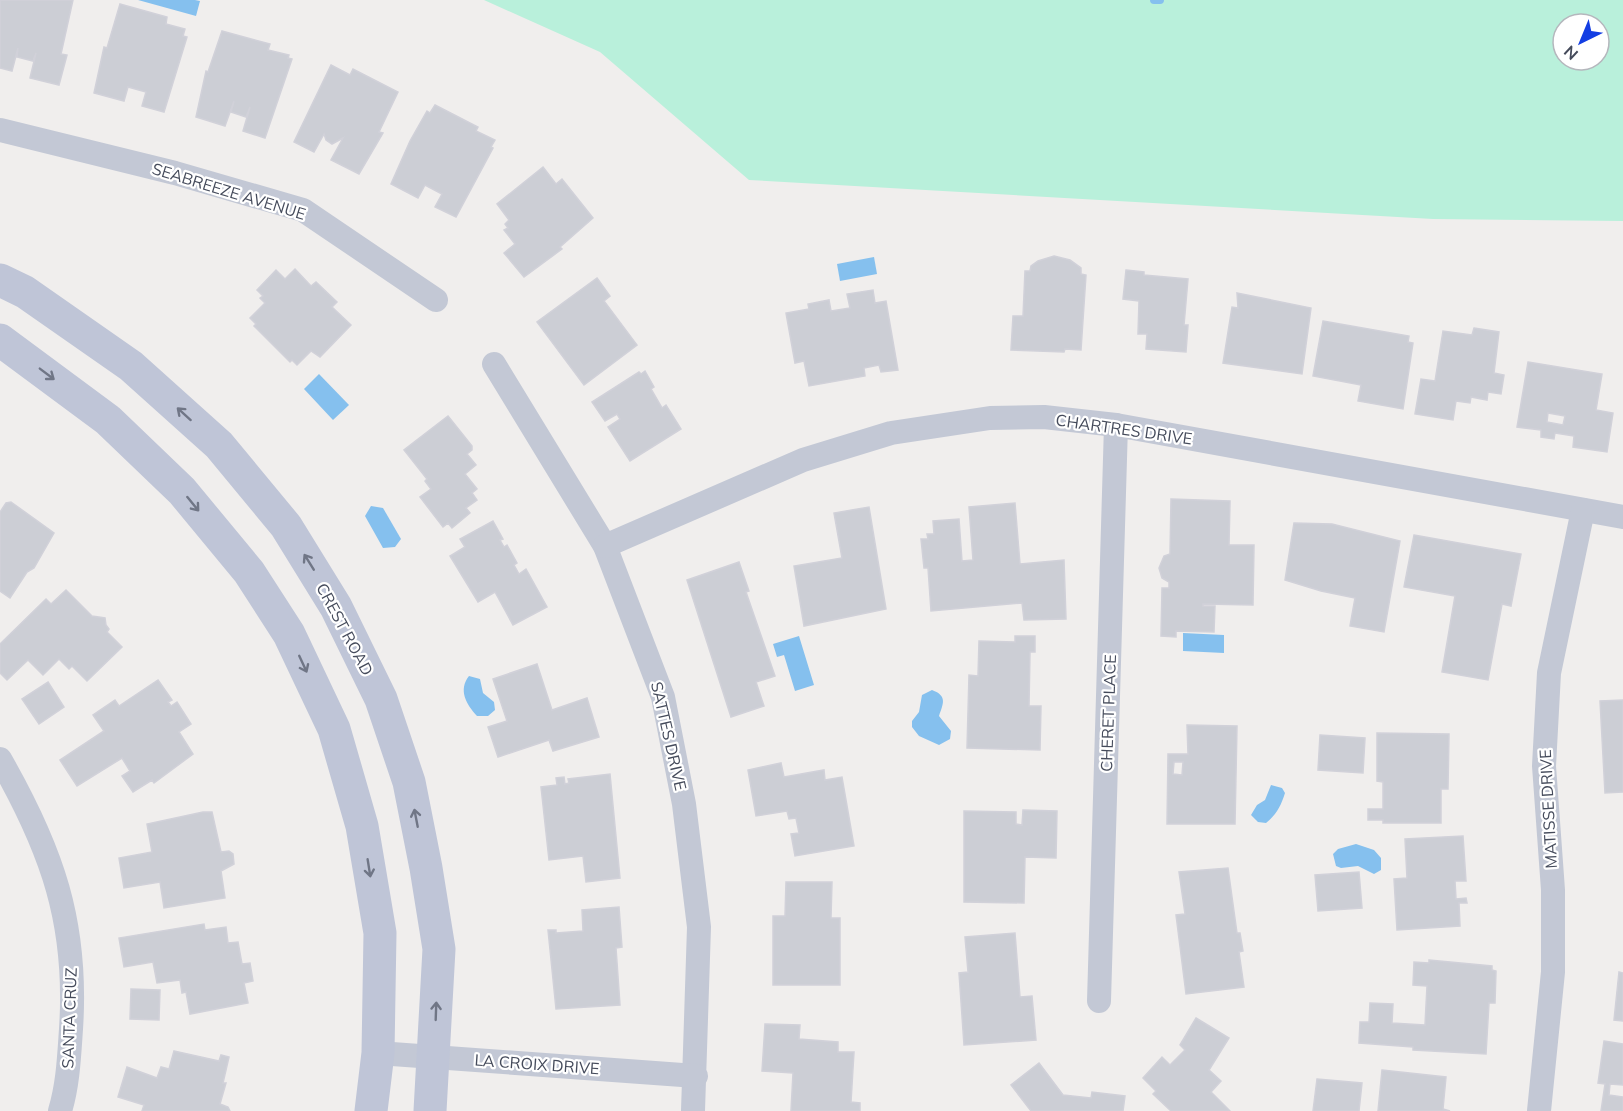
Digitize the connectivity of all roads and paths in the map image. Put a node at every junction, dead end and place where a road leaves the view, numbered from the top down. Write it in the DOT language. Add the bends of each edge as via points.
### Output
graph roads {
  1 [pos="0,130"];
  2 [pos="0,280"];
  3 [pos="436,300"];
  4 [pos="0,340"];
  5 [pos="494,364"];
  6 [pos="1116,424"];
  7 [pos="1583,510"];
  8 [pos="1623,517"];
  9 [pos="605,546"];
  10 [pos="0,759"];
  11 [pos="1099,1001"];
  12 [pos="378,1053"];
  13 [pos="434,1057"];
  14 [pos="696,1076"];
  15 [pos="60,1111"];
  16 [pos="371,1111"];
  17 [pos="430,1111"];
  18 [pos="693,1111"];
  19 [pos="1539,1111"];
  1 -- 3 [label="street, SEABREEZE AVENUE" via="175,173 303,210"];
  13 -- 2 [label="main road, CREST ROAD, one-way" via="439,950 409,782 381,699 336,607 286,526 219,445 131,366 25,292"];
  4 -- 12 [label="main road, one-way" via="108,420 182,491 249,572 289,634 334,729 362,826 380,933"];
  5 -- 9 [label="street, SATTES DRIVE"];
  6 -- 7 [label="street, CHARTRES DRIVE"];
  6 -- 9 [label="street, CHARTRES DRIVE" via="1044,417 990,418 891,433 803,460"];
  6 -- 11 [label="street, CHERET PLACE"];
  7 -- 8 [label="street, CHARTRES DRIVE"];
  7 -- 19 [label="street, MATISSE DRIVE" via="1549,673 1544,766 1553,890 1553,972"];
  9 -- 14 [label="street, SATTES DRIVE" via="663,697 684,804 699,927"];
  10 -- 15 [label="street, SANTA CRUZ" via="53,865 67,922 74,987 67,1084"];
  12 -- 13 [label="street, LA CROIX DRIVE"];
  12 -- 16 [label="main road"];
  13 -- 14 [label="street, LA CROIX DRIVE"];
  13 -- 17 [label="main road, CREST ROAD"];
  14 -- 18 [label="street, SATTES DRIVE"];
}
